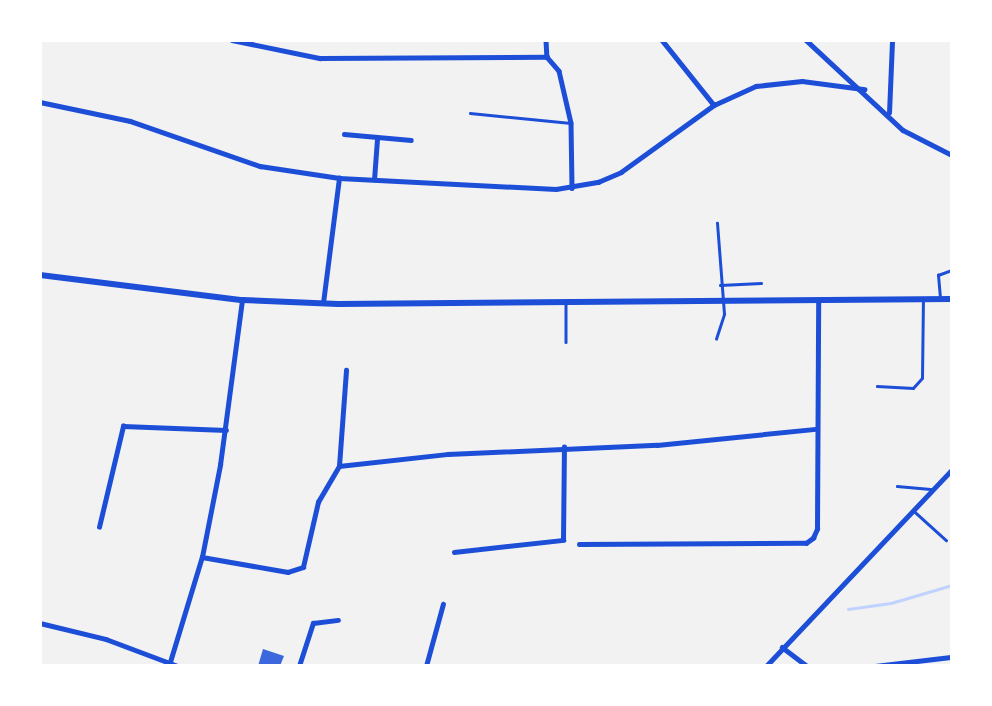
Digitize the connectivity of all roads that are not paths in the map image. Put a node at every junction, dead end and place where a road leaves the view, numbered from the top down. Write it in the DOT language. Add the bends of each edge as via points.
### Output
graph roads {
  1 [pos="232,40"];
  2 [pos="546,40"];
  3 [pos="662,40"];
  4 [pos="806,40"];
  5 [pos="892,40"];
  6 [pos="547,57"];
  7 [pos="864,89"];
  8 [pos="40,102"];
  9 [pos="714,105"];
  10 [pos="470,113"];
  11 [pos="889,114"];
  12 [pos="571,123"];
  13 [pos="344,134"];
  14 [pos="377,139"];
  15 [pos="411,140"];
  16 [pos="952,155"];
  17 [pos="339,178"];
  18 [pos="374,180"];
  19 [pos="572,188"];
  20 [pos="717,223"];
  21 [pos="952,271"];
  22 [pos="40,275"];
  23 [pos="761,283"];
  24 [pos="720,285"];
  25 [pos="923,299"];
  26 [pos="941,299"];
  27 [pos="952,299"];
  28 [pos="242,300"];
  29 [pos="818,301"];
  30 [pos="323,303"];
  31 [pos="721,303"];
  32 [pos="566,304"];
  33 [pos="716,339"];
  34 [pos="566,342"];
  35 [pos="346,370"];
  36 [pos="877,386"];
  37 [pos="815,429"];
  38 [pos="226,430"];
  39 [pos="564,447"];
  40 [pos="340,466"];
  41 [pos="952,469"];
  42 [pos="897,486"];
  43 [pos="933,489"];
  44 [pos="913,510"];
  45 [pos="99,527"];
  46 [pos="946,540"];
  47 [pos="579,544"];
  48 [pos="454,552"];
  49 [pos="202,556"];
  50 [pos="443,604"];
  51 [pos="338,620"];
  52 [pos="40,623"];
  53 [pos="781,647"];
  54 [pos="952,657"];
  55 [pos="170,662"];
  56 [pos="178,666"];
  57 [pos="299,666"];
  58 [pos="426,666"];
  59 [pos="766,666"];
  60 [pos="807,666"];
  61 [pos="875,666"];
  1 -- 6 [label="street" via="320,58"];
  2 -- 6 [label="street"];
  3 -- 9 [label="street"];
  4 -- 7 [label="street"];
  5 -- 11 [label="street"];
  6 -- 12 [label="street" via="559,71"];
  7 -- 9 [label="street" via="779,81"];
  7 -- 11 [label="street"];
  8 -- 17 [label="street" via="130,121 260,166"];
  9 -- 19 [label="street" via="645,159 598,182"];
  10 -- 12 [label="lane"];
  11 -- 16 [label="street" via="903,130"];
  12 -- 19 [label="street"];
  13 -- 14 [label="street"];
  14 -- 15 [label="street"];
  14 -- 18 [label="street"];
  17 -- 18 [label="street"];
  17 -- 30 [label="street"];
  18 -- 19 [label="street"];
  20 -- 24 [label="lane"];
  21 -- 26 [label="lane" via="939,275"];
  22 -- 28 [label="main road"];
  23 -- 24 [label="lane"];
  24 -- 31 [label="lane"];
  25 -- 26 [label="main road"];
  25 -- 29 [label="main road"];
  25 -- 36 [label="lane" via="922,378 913,388"];
  26 -- 27 [label="main road"];
  28 -- 30 [label="main road"];
  28 -- 38 [label="street"];
  29 -- 31 [label="main road"];
  29 -- 37 [label="street"];
  30 -- 32 [label="main road"];
  31 -- 32 [label="main road"];
  31 -- 33 [label="lane" via="724,314"];
  32 -- 34 [label="lane"];
  35 -- 40 [label="street"];
  37 -- 39 [label="street" via="657,445"];
  37 -- 47 [label="street" via="817,529 806,543"];
  38 -- 45 [label="street" via="123,426"];
  38 -- 49 [label="street"];
  39 -- 40 [label="street"];
  39 -- 48 [label="street" via="563,540"];
  40 -- 49 [label="street" via="318,502 303,567 288,572"];
  41 -- 43 [label="street"];
  42 -- 43 [label="lane"];
  43 -- 44 [label="street"];
  44 -- 46 [label="lane"];
  44 -- 53 [label="street"];
  49 -- 55 [label="street"];
  50 -- 58 [label="street"];
  51 -- 57 [label="street" via="313,623"];
  52 -- 55 [label="street" via="106,639"];
  53 -- 59 [label="street"];
  53 -- 60 [label="street"];
  54 -- 61 [label="street"];
  55 -- 56 [label="street"];
}
